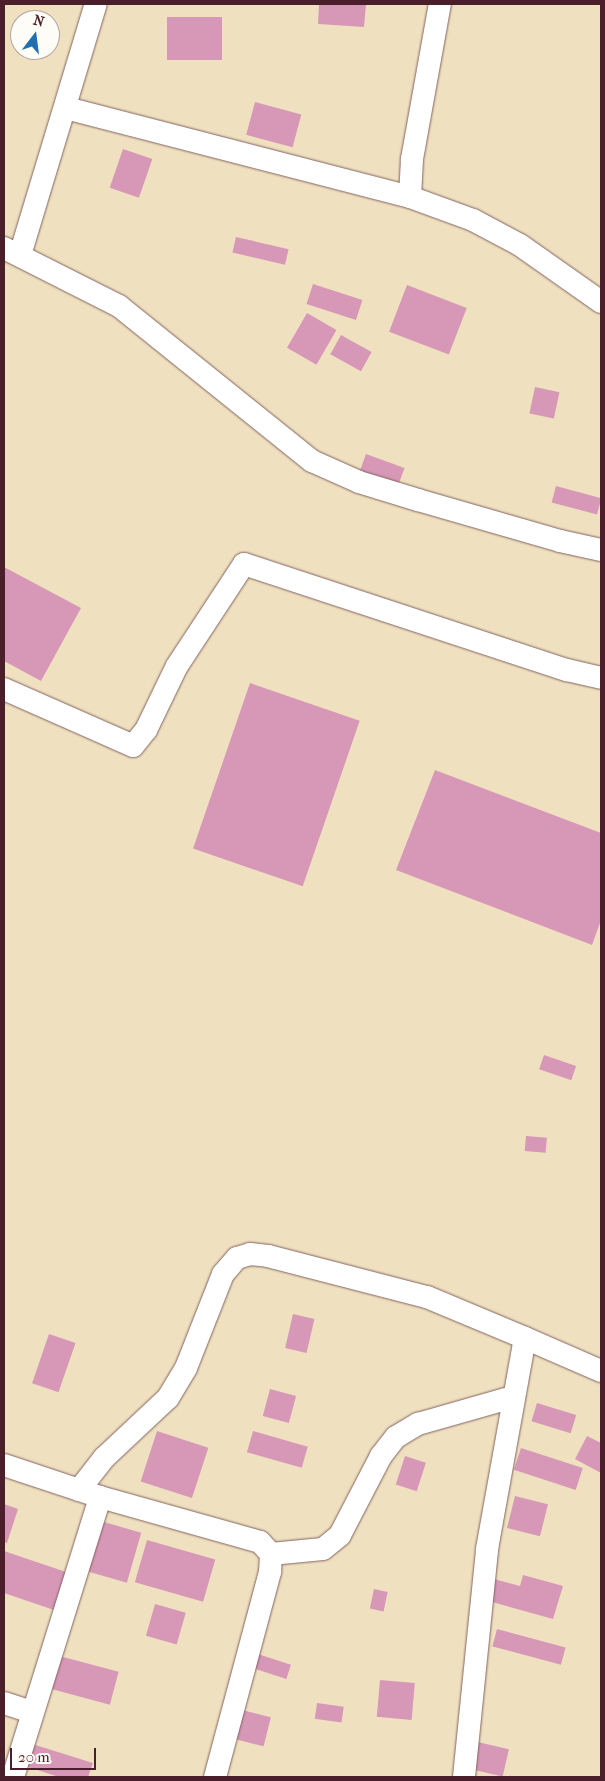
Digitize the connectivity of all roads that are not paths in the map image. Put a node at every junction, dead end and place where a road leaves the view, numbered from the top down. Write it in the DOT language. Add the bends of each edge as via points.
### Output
graph roads {
  1 [pos="96,4"];
  2 [pos="440,4"];
  3 [pos="66,108"];
  4 [pos="410,196"];
  5 [pos="12,252"];
  6 [pos="601,302"];
  7 [pos="601,550"];
  8 [pos="601,678"];
  9 [pos="4,689"];
  10 [pos="524,1338"];
  11 [pos="601,1371"];
  12 [pos="513,1397"];
  13 [pos="4,1465"];
  14 [pos="79,1490"];
  15 [pos="100,1497"];
  16 [pos="271,1554"];
  17 [pos="4,1703"];
  18 [pos="32,1712"];
  19 [pos="13,1777"];
  20 [pos="215,1777"];
  21 [pos="464,1777"];
  1 -- 3 [label="street"];
  2 -- 4 [label="street" via="412,159"];
  3 -- 4 [label="street"];
  3 -- 5 [label="street"];
  4 -- 6 [label="street" via="472,220 520,246"];
  5 -- 7 [label="street" via="119,306 312,461 359,482"];
  8 -- 9 [label="street" via="567,670 244,564 177,666 146,730 133,746"];
  10 -- 11 [label="street"];
  10 -- 12 [label="street"];
  10 -- 14 [label="street" via="427,1297 268,1256 250,1254 237,1258 223,1274 186,1368 168,1398 104,1458"];
  12 -- 16 [label="street" via="418,1424 396,1437 380,1456 340,1535 323,1549"];
  12 -- 21 [label="street" via="487,1549"];
  13 -- 14 [label="street"];
  14 -- 15 [label="street"];
  15 -- 16 [label="street" via="260,1542"];
  15 -- 18 [label="street"];
  16 -- 20 [label="street" via="270,1572"];
  17 -- 18 [label="street"];
  18 -- 19 [label="street"];
}
